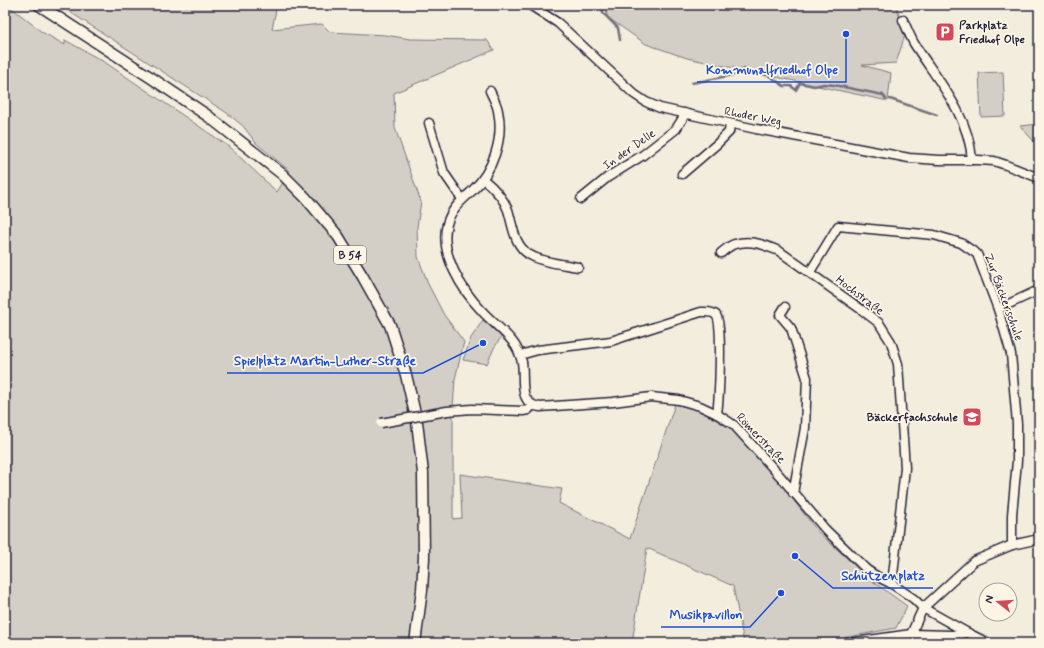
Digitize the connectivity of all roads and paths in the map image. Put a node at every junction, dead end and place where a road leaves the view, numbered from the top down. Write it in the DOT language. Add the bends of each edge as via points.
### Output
graph roads {
  1 [pos="39,5"];
  2 [pos="530,5"];
  3 [pos="903,20"];
  4 [pos="490,91"];
  5 [pos="684,113"];
  6 [pos="429,123"];
  7 [pos="730,124"];
  8 [pos="972,160"];
  9 [pos="682,174"];
  10 [pos="1039,178"];
  11 [pos="483,179"];
  12 [pos="462,199"];
  13 [pos="581,199"];
  14 [pos="721,253"];
  15 [pos="578,267"];
  16 [pos="810,272"];
  17 [pos="1039,290"];
  18 [pos="785,307"];
  19 [pos="998,309"];
  20 [pos="520,356"];
  21 [pos="532,406"];
  22 [pos="717,414"];
  23 [pos="380,423"];
  24 [pos="793,492"];
  25 [pos="1039,539"];
  26 [pos="1012,545"];
  27 [pos="892,584"];
  28 [pos="923,608"];
  29 [pos="968,633"];
  30 [pos="911,634"];
  31 [pos="415,643"];
  32 [pos="848,643"];
  33 [pos="988,643"];
  1 -- 31 [label="main road, B 54" via="208,116 282,174 338,236 364,277 390,325 406,375 417,422 423,473 424,557"];
  2 -- 5 [label="street, Rhoder Weg" via="558,23 634,94 660,108"];
  3 -- 8 [label="street" via="914,44 957,108 970,144"];
  4 -- 11 [label="street" via="498,110 500,130 495,154"];
  5 -- 7 [label="street, Rhoder Weg"];
  5 -- 13 [label="street, In der Delle" via="676,129"];
  6 -- 12 [label="street" via="444,173"];
  7 -- 8 [label="street, Rhoder Weg" via="909,158"];
  7 -- 9 [label="street" via="729,132"];
  8 -- 10 [label="street, Rhoder Weg" via="987,160 1006,165"];
  11 -- 12 [label="street"];
  11 -- 15 [label="street" via="505,203 522,249 541,260"];
  12 -- 20 [label="street" via="453,210 447,225 450,262 461,285 482,311 508,336"];
  14 -- 16 [label="street, Hochstraße" via="734,244 751,242 779,251"];
  16 -- 19 [label="street, Zur Bäckerschule" via="838,226 934,234 961,243 977,254"];
  16 -- 27 [label="street, Hochstraße" via="879,323 892,342 898,364 905,468"];
  17 -- 19 [label="street"];
  18 -- 24 [label="street" via="780,315 791,328 807,378 805,428"];
  19 -- 26 [label="street, Zur Bäckerschule" via="1011,354 1017,424"];
  20 -- 21 [label="street" via="524,397"];
  20 -- 22 [label="street" via="538,350 611,341 701,312 709,312 715,314 718,319 720,336"];
  21 -- 22 [label="street, Römerstraße" via="613,402 651,397 679,400"];
  21 -- 23 [label="street, Römerstraße, bridge" via="523,411 447,411"];
  22 -- 24 [label="street, Römerstraße" via="734,425"];
  24 -- 27 [label="street, Römerstraße" via="825,529 867,570"];
  25 -- 26 [label="street"];
  26 -- 28 [label="street" via="974,561"];
  27 -- 28 [label="street, Römerstraße"];
  28 -- 29 [label="street, Römerstraße"];
  28 -- 30 [label="street"];
  29 -- 30 [label="street"];
  29 -- 33 [label="street, Römerstraße"];
  30 -- 32 [label="street"];
}
